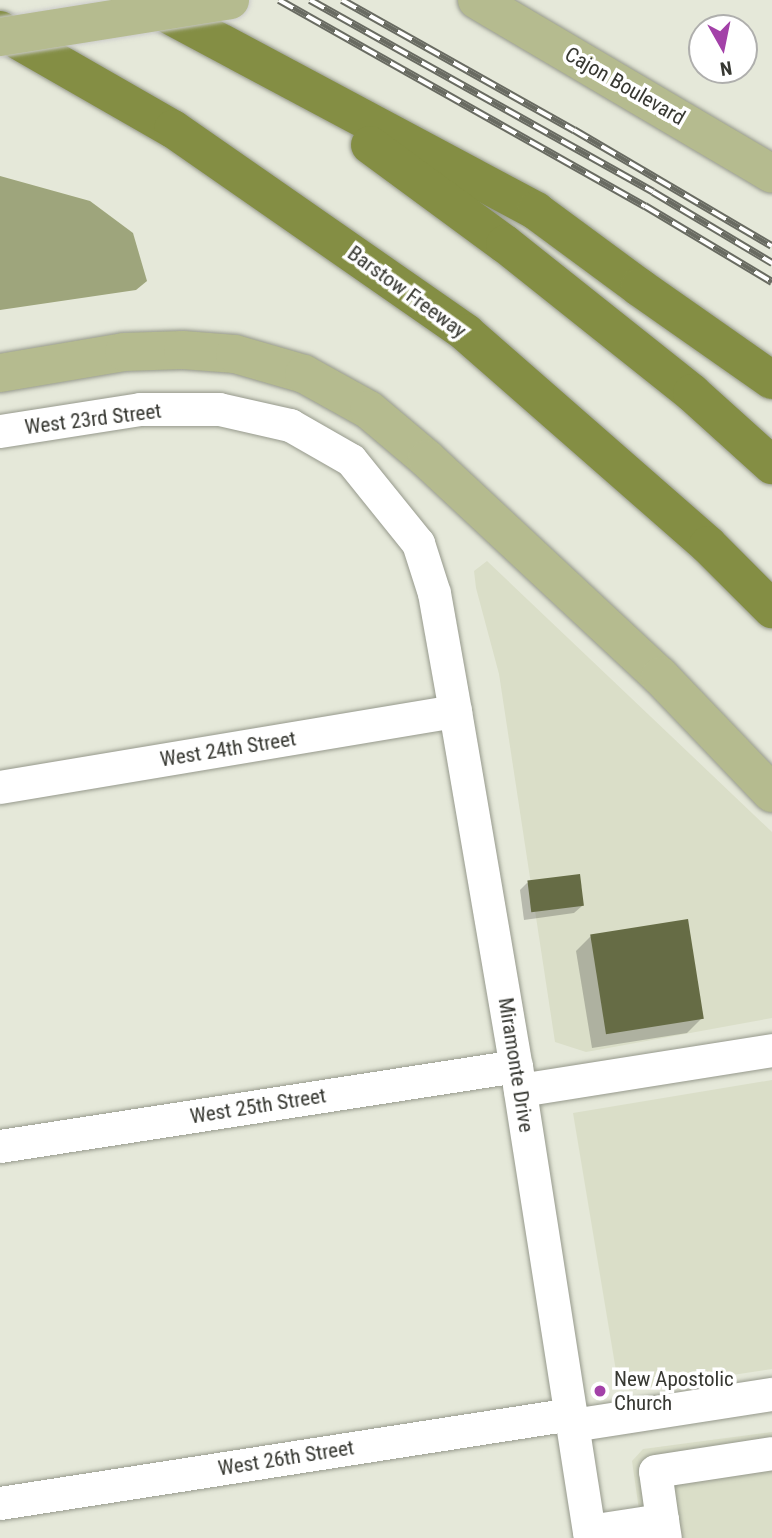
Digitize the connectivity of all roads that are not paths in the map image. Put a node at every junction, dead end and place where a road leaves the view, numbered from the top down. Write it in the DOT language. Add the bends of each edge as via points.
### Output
graph roads {
  1 [pos="142,0"];
  2 [pos="230,0"];
  3 [pos="477,0"];
  4 [pos="0,30"];
  5 [pos="0,37"];
  6 [pos="270,71"];
  7 [pos="772,174"];
  8 [pos="0,373"];
  9 [pos="772,380"];
  10 [pos="0,431"];
  11 [pos="772,465"];
  12 [pos="434,593"];
  13 [pos="772,609"];
  14 [pos="455,711"];
  15 [pos="0,788"];
  16 [pos="772,793"];
  17 [pos="772,1051"];
  18 [pos="518,1078"];
  19 [pos="0,1146"];
  20 [pos="771,1397"];
  21 [pos="572,1419"];
  22 [pos="772,1453"];
  23 [pos="0,1503"];
  24 [pos="664,1529"];
  25 [pos="589,1534"];
  1 -- 6 [label="highway"];
  2 -- 5 [label="main road, bridge"];
  3 -- 7 [label="main road, Cajon Boulevard"];
  4 -- 13 [label="highway, Barstow Freeway" via="173,129 466,332 708,545"];
  6 -- 9 [label="highway" via="536,211"];
  6 -- 11 [label="highway" via="515,252 692,393"];
  8 -- 16 [label="main road" via="124,352 183,350 235,354 303,374 369,410 427,459 660,677"];
  10 -- 12 [label="street, West 23rd Street" via="140,410 219,409 290,425 351,460 418,542"];
  12 -- 14 [label="street, Miramonte Drive"];
  14 -- 15 [label="street, West 24th Street"];
  14 -- 18 [label="street, Miramonte Drive"];
  17 -- 18 [label="street, West 25th Street"];
  18 -- 19 [label="street, West 25th Street"];
  18 -- 21 [label="street, Miramonte Drive"];
  20 -- 21 [label="street, West 26th Street"];
  21 -- 23 [label="street, West 26th Street"];
  21 -- 25 [label="street, Miramonte Drive"];
  22 -- 24 [label="street" via="655,1471"];
  24 -- 25 [label="street"];
}
